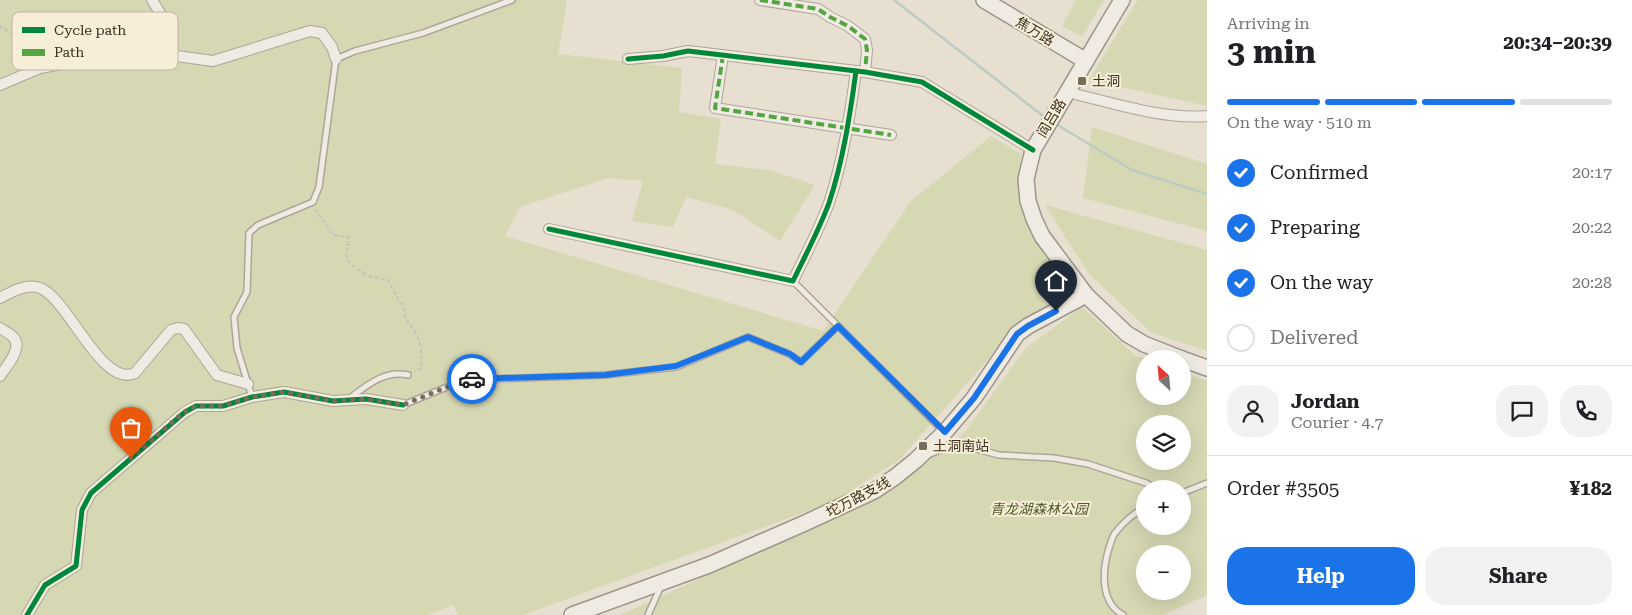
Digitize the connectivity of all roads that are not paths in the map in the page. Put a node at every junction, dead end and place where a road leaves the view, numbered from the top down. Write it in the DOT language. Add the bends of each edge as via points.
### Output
graph roads {
  1 [pos="152,0"];
  2 [pos="512,0"];
  3 [pos="760,0"];
  4 [pos="984,0"];
  5 [pos="1122,0"];
  6 [pos="159,12"];
  7 [pos="723,55"];
  8 [pos="178,56"];
  9 [pos="336,59"];
  10 [pos="628,59"];
  11 [pos="1086,61"];
  12 [pos="36,70"];
  13 [pos="861,71"];
  14 [pos="0,85"];
  15 [pos="1063,98"];
  16 [pos="1207,116"];
  17 [pos="848,128"];
  18 [pos="891,135"];
  19 [pos="1036,144"];
  20 [pos="549,229"];
  21 [pos="792,280"];
  22 [pos="1086,295"];
  23 [pos="0,298"];
  24 [pos="838,326"];
  25 [pos="0,328"];
  26 [pos="1159,350"];
  27 [pos="1191,362"];
  28 [pos="1207,368"];
  29 [pos="408,375"];
  30 [pos="0,376"];
  31 [pos="248,384"];
  32 [pos="252,397"];
  33 [pos="348,400"];
  34 [pos="403,405"];
  35 [pos="945,432"];
  36 [pos="916,460"];
  37 [pos="1137,480"];
  38 [pos="1207,483"];
  39 [pos="1191,489"];
  40 [pos="1136,512"];
  41 [pos="662,583"];
  42 [pos="27,615"];
  43 [pos="572,615"];
  44 [pos="648,615"];
  45 [pos="1124,615"];
  1 -- 6 [label="street"];
  2 -- 9 [label="lane" via="423,33"];
  3 -- 13 [label="street" via="818,9 848,26 865,39 867,50"];
  4 -- 11 [label="main road, 焦万路"];
  5 -- 11 [label="main road, 阎吕路"];
  7 -- 10 [label="street" via="688,51"];
  7 -- 13 [label="street"];
  7 -- 17 [label="street" via="715,108"];
  8 -- 9 [label="street" via="213,61 310,31 322,33"];
  9 -- 31 [label="lane" via="320,187 313,202 258,225 249,233 247,292 234,317 236,348"];
  11 -- 15 [label="main road, 阎吕路"];
  12 -- 14 [label="street"];
  13 -- 17 [label="street"];
  13 -- 19 [label="street" via="922,82"];
  15 -- 16 [label="street" via="1191,118"];
  15 -- 19 [label="main road, 阎吕路"];
  17 -- 18 [label="street"];
  17 -- 21 [label="street" via="828,203"];
  19 -- 22 [label="main road, 阎吕路" via="1026,179 1028,201 1042,236"];
  20 -- 21 [label="street"];
  21 -- 24 [label="lane"];
  22 -- 26 [label="main road, 阎吕路" via="1127,334"];
  22 -- 35 [label="main road, 坨万路支线" via="1017,334 974,398"];
  23 -- 31 [label="street" via="31,286 41,288 105,364 122,375 135,373 171,330 178,328 184,330 216,375"];
  24 -- 34 [label="lane" via="801,362 790,354 748,337 676,366 605,375 464,380"];
  24 -- 35 [label="lane"];
  25 -- 30 [label="street" via="15,338 17,344 14,355"];
  27 -- 28 [label="main road, 阎吕路"];
  29 -- 33 [label="lane" via="399,373 378,378"];
  31 -- 32 [label="lane"];
  32 -- 33 [label="street" via="284,392 334,401"];
  32 -- 42 [label="street" via="223,406 196,406 184,412 92,493 82,510 76,566 45,585"];
  33 -- 34 [label="street" via="366,399"];
  35 -- 36 [label="main road, 坨万路支线"];
  36 -- 37 [label="lane" via="949,446 999,455 1054,458 1088,464"];
  36 -- 41 [label="main road, 坨万路支线" via="861,498"];
  38 -- 39 [label="lane"];
  40 -- 45 [label="lane" via="1114,534 1103,574 1107,598 1116,611"];
  41 -- 43 [label="main road, 坨万路支线"];
  41 -- 44 [label="lane"];
}
